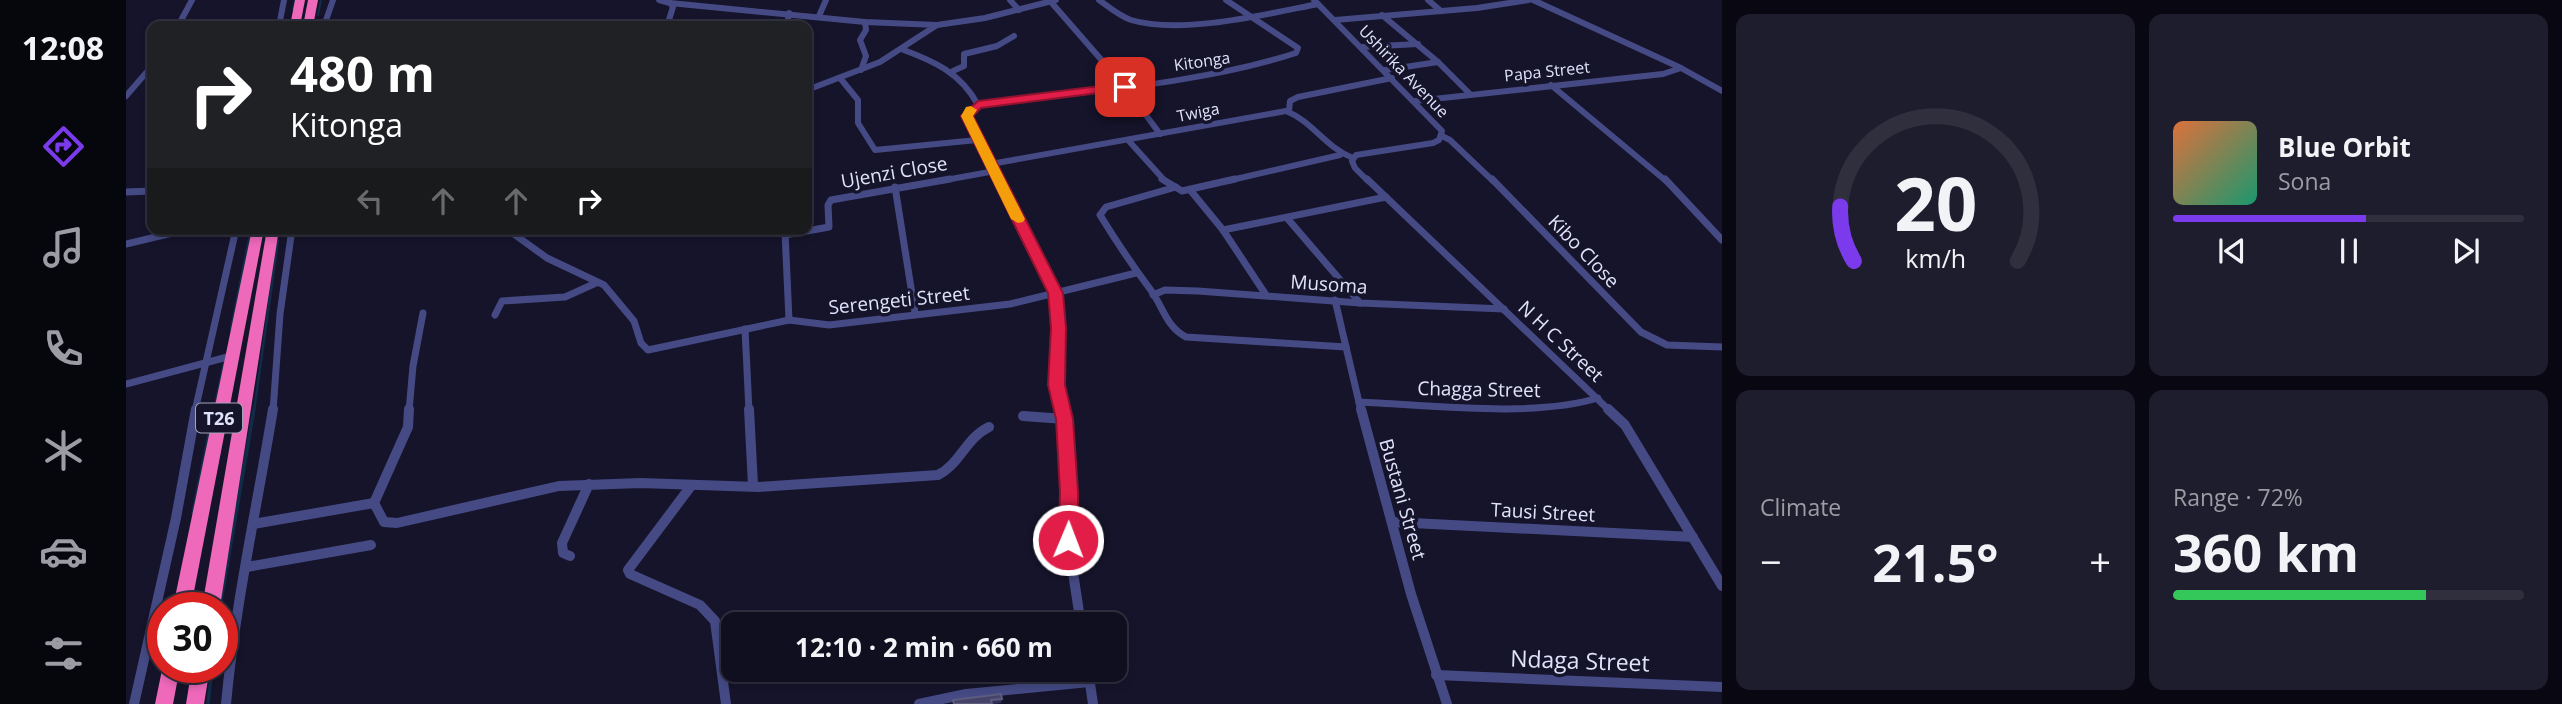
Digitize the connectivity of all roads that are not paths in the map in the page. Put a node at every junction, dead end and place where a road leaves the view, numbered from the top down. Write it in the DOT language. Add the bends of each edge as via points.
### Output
graph roads {
  1 [pos="192,0"];
  2 [pos="284,0"];
  3 [pos="300,0"];
  4 [pos="313,0"];
  5 [pos="333,0"];
  6 [pos="659,0"];
  7 [pos="715,0"];
  8 [pos="827,0"];
  9 [pos="1010,0"];
  10 [pos="1099,0"];
  11 [pos="1226,0"];
  12 [pos="1428,0"];
  13 [pos="1531,0"];
  14 [pos="1054,1"];
  15 [pos="1316,2"];
  16 [pos="670,3"];
  17 [pos="695,5"];
  18 [pos="1019,10"];
  19 [pos="1441,11"];
  20 [pos="789,13"];
  21 [pos="1250,15"];
  22 [pos="1382,15"];
  23 [pos="819,16"];
  24 [pos="1335,20"];
  25 [pos="181,21"];
  26 [pos="280,21"];
  27 [pos="296,21"];
  28 [pos="309,21"];
  29 [pos="326,21"];
  30 [pos="669,21"];
  31 [pos="788,21"];
  32 [pos="865,22"];
  33 [pos="937,25"];
  34 [pos="1014,36"];
  35 [pos="1418,44"];
  36 [pos="1362,47"];
  37 [pos="901,49"];
  38 [pos="1438,62"];
  39 [pos="1681,68"];
  40 [pos="861,70"];
  41 [pos="1385,70"];
  42 [pos="953,71"];
  43 [pos="147,72"];
  44 [pos="840,78"];
  45 [pos="1392,78"];
  46 [pos="1551,85"];
  47 [pos="1125,87"];
  48 [pos="812,88"];
  49 [pos="1722,91"];
  50 [pos="1469,93"];
  51 [pos="126,96"];
  52 [pos="1415,101"];
  53 [pos="978,105"];
  54 [pos="1289,111"];
  55 [pos="1160,134"];
  56 [pos="1442,136"];
  57 [pos="977,139"];
  58 [pos="1128,140"];
  59 [pos="1342,155"];
  60 [pos="1353,158"];
  61 [pos="993,167"];
  62 [pos="895,187"];
  63 [pos="1176,187"];
  64 [pos="147,191"];
  65 [pos="1191,191"];
  66 [pos="126,192"];
  67 [pos="1386,197"];
  68 [pos="1287,218"];
  69 [pos="812,229"];
  70 [pos="1223,230"];
  71 [pos="164,235"];
  72 [pos="235,235"];
  73 [pos="257,235"];
  74 [pos="272,235"];
  75 [pos="290,235"];
  76 [pos="515,235"];
  77 [pos="785,235"];
  78 [pos="1722,240"];
  79 [pos="126,244"];
  80 [pos="1136,273"];
  81 [pos="596,283"];
  82 [pos="1056,293"];
  83 [pos="1153,295"];
  84 [pos="1266,295"];
  85 [pos="1335,300"];
  86 [pos="1360,303"];
  87 [pos="1504,309"];
  88 [pos="423,313"];
  89 [pos="915,313"];
  90 [pos="495,315"];
  91 [pos="789,320"];
  92 [pos="745,329"];
  93 [pos="1346,347"];
  94 [pos="1722,347"];
  95 [pos="231,356"];
  96 [pos="204,363"];
  97 [pos="126,384"];
  98 [pos="1598,398"];
  99 [pos="1359,402"];
  100 [pos="1023,416"];
  101 [pos="1065,419"];
  102 [pos="989,427"];
  103 [pos="589,484"];
  104 [pos="754,485"];
  105 [pos="691,486"];
  106 [pos="374,503"];
  107 [pos="1392,523"];
  108 [pos="253,524"];
  109 [pos="1693,537"];
  110 [pos="371,545"];
  111 [pos="570,556"];
  112 [pos="247,567"];
  113 [pos="1722,586"];
  114 [pos="185,592"];
  115 [pos="213,592"];
  116 [pos="1079,612"];
  117 [pos="1436,675"];
  118 [pos="1089,682"];
  119 [pos="168,683"];
  120 [pos="198,683"];
  121 [pos="1722,687"];
  122 [pos="134,704"];
  123 [pos="163,704"];
  124 [pos="195,704"];
  125 [pos="226,704"];
  126 [pos="726,704"];
  127 [pos="919,704"];
  128 [pos="1093,704"];
  129 [pos="1447,704"];
  1 -- 25 [label="street"];
  2 -- 26 [label="street"];
  3 -- 27 [label="highway"];
  4 -- 28 [label="highway"];
  5 -- 29 [label="street"];
  6 -- 16 [label="street"];
  7 -- 17 [label="street"];
  8 -- 23 [label="street"];
  9 -- 18 [label="street"];
  10 -- 21 [label="street" via="1141,23"];
  11 -- 21 [label="street, Kitonga"];
  12 -- 19 [label="street"];
  13 -- 19 [label="street"];
  13 -- 39 [label="street"];
  14 -- 18 [label="street"];
  14 -- 47 [label="street"];
  15 -- 21 [label="street"];
  15 -- 24 [label="street, Ushirika Avenue"];
  16 -- 17 [label="street"];
  16 -- 30 [label="street"];
  17 -- 20 [label="street"];
  18 -- 33 [label="street"];
  19 -- 22 [label="street"];
  20 -- 23 [label="street"];
  20 -- 31 [label="street"];
  21 -- 47 [label="street, Kitonga" via="1298,48 1296,53 1238,70"];
  22 -- 24 [label="street"];
  22 -- 35 [label="street"];
  23 -- 32 [label="street"];
  24 -- 36 [label="street, Ushirika Avenue"];
  32 -- 33 [label="street"];
  32 -- 40 [label="street" via="860,40 866,56"];
  33 -- 37 [label="street"];
  34 -- 42 [label="street" via="997,46 964,54 964,66"];
  35 -- 36 [label="street"];
  35 -- 38 [label="street"];
  36 -- 41 [label="street, Ushirika Avenue"];
  37 -- 40 [label="street"];
  37 -- 42 [label="street"];
  38 -- 41 [label="street"];
  38 -- 50 [label="street"];
  39 -- 46 [label="street, Papa Street"];
  39 -- 49 [label="street"];
  40 -- 44 [label="street"];
  41 -- 45 [label="street, Ushirika Avenue"];
  42 -- 53 [label="street"];
  43 -- 51 [label="street"];
  44 -- 48 [label="street"];
  44 -- 57 [label="street" via="858,100 858,123 875,150"];
  45 -- 52 [label="street, Ushirika Avenue"];
  45 -- 54 [label="street" via="1298,97 1290,101"];
  46 -- 50 [label="street, Papa Street"];
  46 -- 78 [label="street" via="1650,165"];
  47 -- 53 [label="street, Kitonga"];
  47 -- 55 [label="street"];
  50 -- 52 [label="street, Papa Street"];
  52 -- 56 [label="street, Ushirika Avenue" via="1439,125"];
  53 -- 57 [label="street" via="967,116"];
  54 -- 55 [label="street, Twiga"];
  54 -- 59 [label="street"];
  55 -- 58 [label="street, Twiga"];
  56 -- 60 [label="street, Ushirika Avenue" via="1433,143"];
  56 -- 94 [label="street, Kibo Close" via="1480,167 1640,332 1667,345"];
  57 -- 61 [label="street"];
  58 -- 61 [label="street, Twiga"];
  58 -- 63 [label="street" via="1160,178"];
  59 -- 60 [label="street"];
  59 -- 65 [label="street"];
  60 -- 67 [label="street, N H C Street" via="1355,168"];
  61 -- 62 [label="street, Ujenzi Close"];
  61 -- 82 [label="street"];
  62 -- 69 [label="street, Ujenzi Close" via="831,200 830,227"];
  62 -- 89 [label="street"];
  63 -- 65 [label="street"];
  63 -- 80 [label="street" via="1101,212"];
  64 -- 66 [label="street"];
  65 -- 70 [label="street"];
  67 -- 68 [label="street"];
  67 -- 87 [label="street, N H C Street"];
  68 -- 70 [label="street"];
  68 -- 86 [label="street"];
  70 -- 84 [label="street"];
  71 -- 79 [label="street"];
  72 -- 96 [label="street"];
  73 -- 95 [label="highway, T26"];
  74 -- 115 [label="highway, T26"];
  75 -- 108 [label="street" via="273,408"];
  76 -- 81 [label="street, Serengeti Street" via="547,258"];
  77 -- 91 [label="street"];
  80 -- 82 [label="street, Serengeti Street"];
  80 -- 83 [label="street"];
  81 -- 90 [label="street" via="565,297 502,301"];
  81 -- 92 [label="street, Serengeti Street" via="604,285 634,321 648,350"];
  82 -- 89 [label="street, Serengeti Street" via="1010,304"];
  82 -- 101 [label="street" via="1056,385"];
  83 -- 84 [label="street, Musoma" via="1176,290"];
  83 -- 93 [label="street" via="1174,331 1182,336"];
  84 -- 85 [label="street, Musoma"];
  85 -- 86 [label="street, Musoma"];
  85 -- 93 [label="street, Bustani Street"];
  86 -- 87 [label="street, Musoma"];
  87 -- 98 [label="street, N H C Street"];
  88 -- 106 [label="street" via="408,427"];
  89 -- 91 [label="street, Serengeti Street" via="829,325"];
  91 -- 92 [label="street, Serengeti Street"];
  92 -- 104 [label="street"];
  93 -- 99 [label="street, Bustani Street"];
  95 -- 96 [label="street"];
  95 -- 114 [label="highway, T26"];
  96 -- 97 [label="street"];
  96 -- 122 [label="street" via="176,518"];
  98 -- 99 [label="street, Chagga Street" via="1529,408"];
  98 -- 109 [label="street, N H C Street" via="1625,425"];
  99 -- 107 [label="street, Bustani Street"];
  100 -- 101 [label="street"];
  101 -- 116 [label="street" via="1068,540"];
  102 -- 104 [label="street" via="974,435 942,474"];
  103 -- 105 [label="street"];
  103 -- 106 [label="street" via="513,495 397,523 384,522"];
  103 -- 111 [label="street" via="562,543 563,553"];
  104 -- 105 [label="street"];
  105 -- 126 [label="street" via="628,570 699,605 715,621"];
  106 -- 108 [label="street"];
  107 -- 109 [label="street, Tausi Street"];
  107 -- 117 [label="street, Bustani Street"];
  108 -- 112 [label="street"];
  109 -- 113 [label="street, N H C Street"];
  110 -- 112 [label="street"];
  112 -- 125 [label="street" via="233,631"];
  117 -- 121 [label="street, Ndaga Street"];
  117 -- 129 [label="street, Bustani Street"];
  118 -- 127 [label="street" via="966,694"];
  118 -- 128 [label="street"];
  119 -- 123 [label="highway"];
  120 -- 124 [label="highway"];
}
